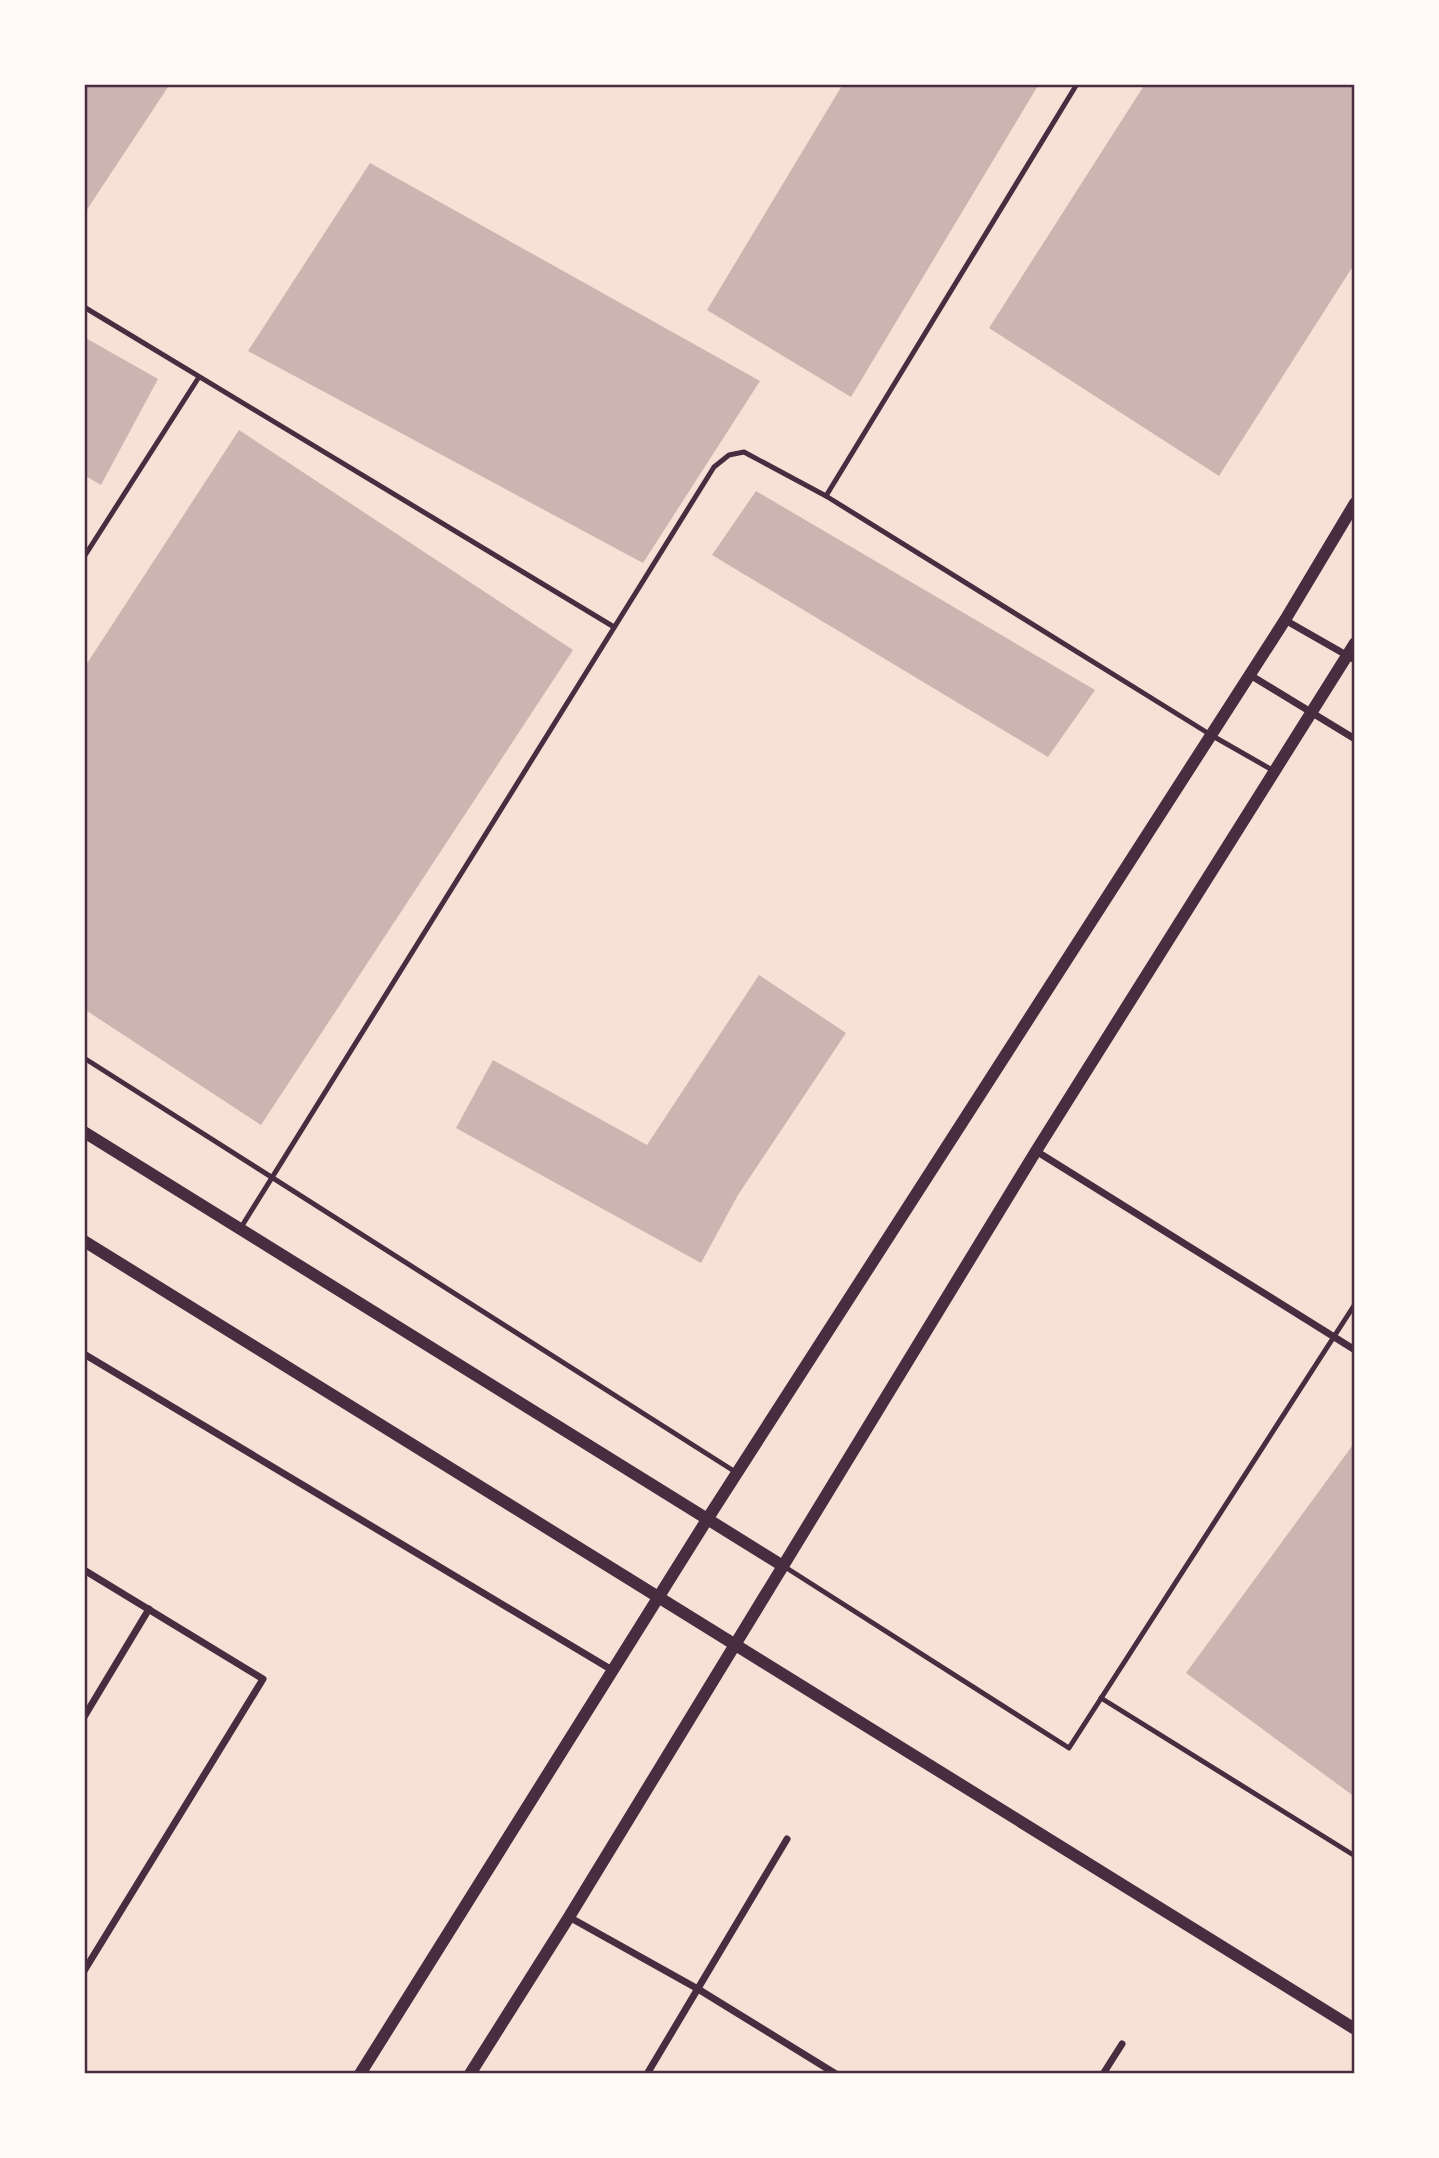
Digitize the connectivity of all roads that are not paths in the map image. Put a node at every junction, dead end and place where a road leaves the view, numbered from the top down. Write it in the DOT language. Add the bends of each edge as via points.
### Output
graph roads {
  1 [pos="1077,84"];
  2 [pos="84,307"];
  3 [pos="200,377"];
  4 [pos="826,496"];
  5 [pos="1355,503"];
  6 [pos="84,557"];
  7 [pos="1285,620"];
  8 [pos="614,627"];
  9 [pos="1355,643"];
  10 [pos="1351,658"];
  11 [pos="1250,675"];
  12 [pos="1312,712"];
  13 [pos="1212,735"];
  14 [pos="1355,739"];
  15 [pos="1275,771"];
  16 [pos="84,1058"];
  17 [pos="84,1132"];
  18 [pos="1036,1151"];
  19 [pos="272,1177"];
  20 [pos="240,1228"];
  21 [pos="84,1241"];
  22 [pos="1355,1304"];
  23 [pos="1334,1337"];
  24 [pos="1355,1350"];
  25 [pos="84,1354"];
  26 [pos="737,1473"];
  27 [pos="708,1518"];
  28 [pos="783,1566"];
  29 [pos="84,1570"];
  30 [pos="658,1597"];
  31 [pos="149,1609"];
  32 [pos="735,1645"];
  33 [pos="612,1670"];
  34 [pos="1101,1698"];
  35 [pos="84,1717"];
  36 [pos="787,1839"];
  37 [pos="1355,1856"];
  38 [pos="569,1917"];
  39 [pos="84,1971"];
  40 [pos="698,1989"];
  41 [pos="1355,2029"];
  42 [pos="1122,2044"];
  43 [pos="360,2074"];
  44 [pos="470,2074"];
  45 [pos="647,2074"];
  46 [pos="836,2074"];
  47 [pos="1103,2074"];
  1 -- 4 [label="lane"];
  2 -- 3 [label="lane"];
  3 -- 6 [label="lane"];
  3 -- 8 [label="lane"];
  4 -- 8 [label="lane" via="744,452 729,456 715,467"];
  4 -- 13 [label="lane"];
  5 -- 7 [label="street"];
  7 -- 10 [label="street"];
  7 -- 11 [label="street"];
  8 -- 19 [label="lane"];
  9 -- 10 [label="street"];
  10 -- 12 [label="street"];
  11 -- 12 [label="street"];
  11 -- 13 [label="street"];
  12 -- 14 [label="street"];
  12 -- 15 [label="street"];
  13 -- 15 [label="lane"];
  13 -- 26 [label="street"];
  15 -- 18 [label="street"];
  16 -- 19 [label="lane"];
  17 -- 20 [label="street"];
  18 -- 23 [label="street"];
  18 -- 28 [label="street"];
  19 -- 20 [label="lane"];
  19 -- 26 [label="lane"];
  20 -- 27 [label="street"];
  21 -- 30 [label="street"];
  22 -- 23 [label="lane"];
  23 -- 24 [label="street"];
  23 -- 34 [label="lane"];
  25 -- 33 [label="street"];
  26 -- 27 [label="street"];
  27 -- 28 [label="street"];
  27 -- 30 [label="street"];
  28 -- 32 [label="street"];
  28 -- 34 [label="lane" via="1069,1748"];
  29 -- 31 [label="street"];
  30 -- 32 [label="street"];
  30 -- 33 [label="street"];
  31 -- 35 [label="street"];
  31 -- 39 [label="street" via="263,1679"];
  32 -- 38 [label="street"];
  32 -- 41 [label="street"];
  33 -- 43 [label="street"];
  34 -- 37 [label="lane"];
  36 -- 40 [label="street"];
  38 -- 40 [label="street"];
  38 -- 44 [label="street"];
  40 -- 45 [label="street"];
  40 -- 46 [label="street"];
  42 -- 47 [label="street"];
}
